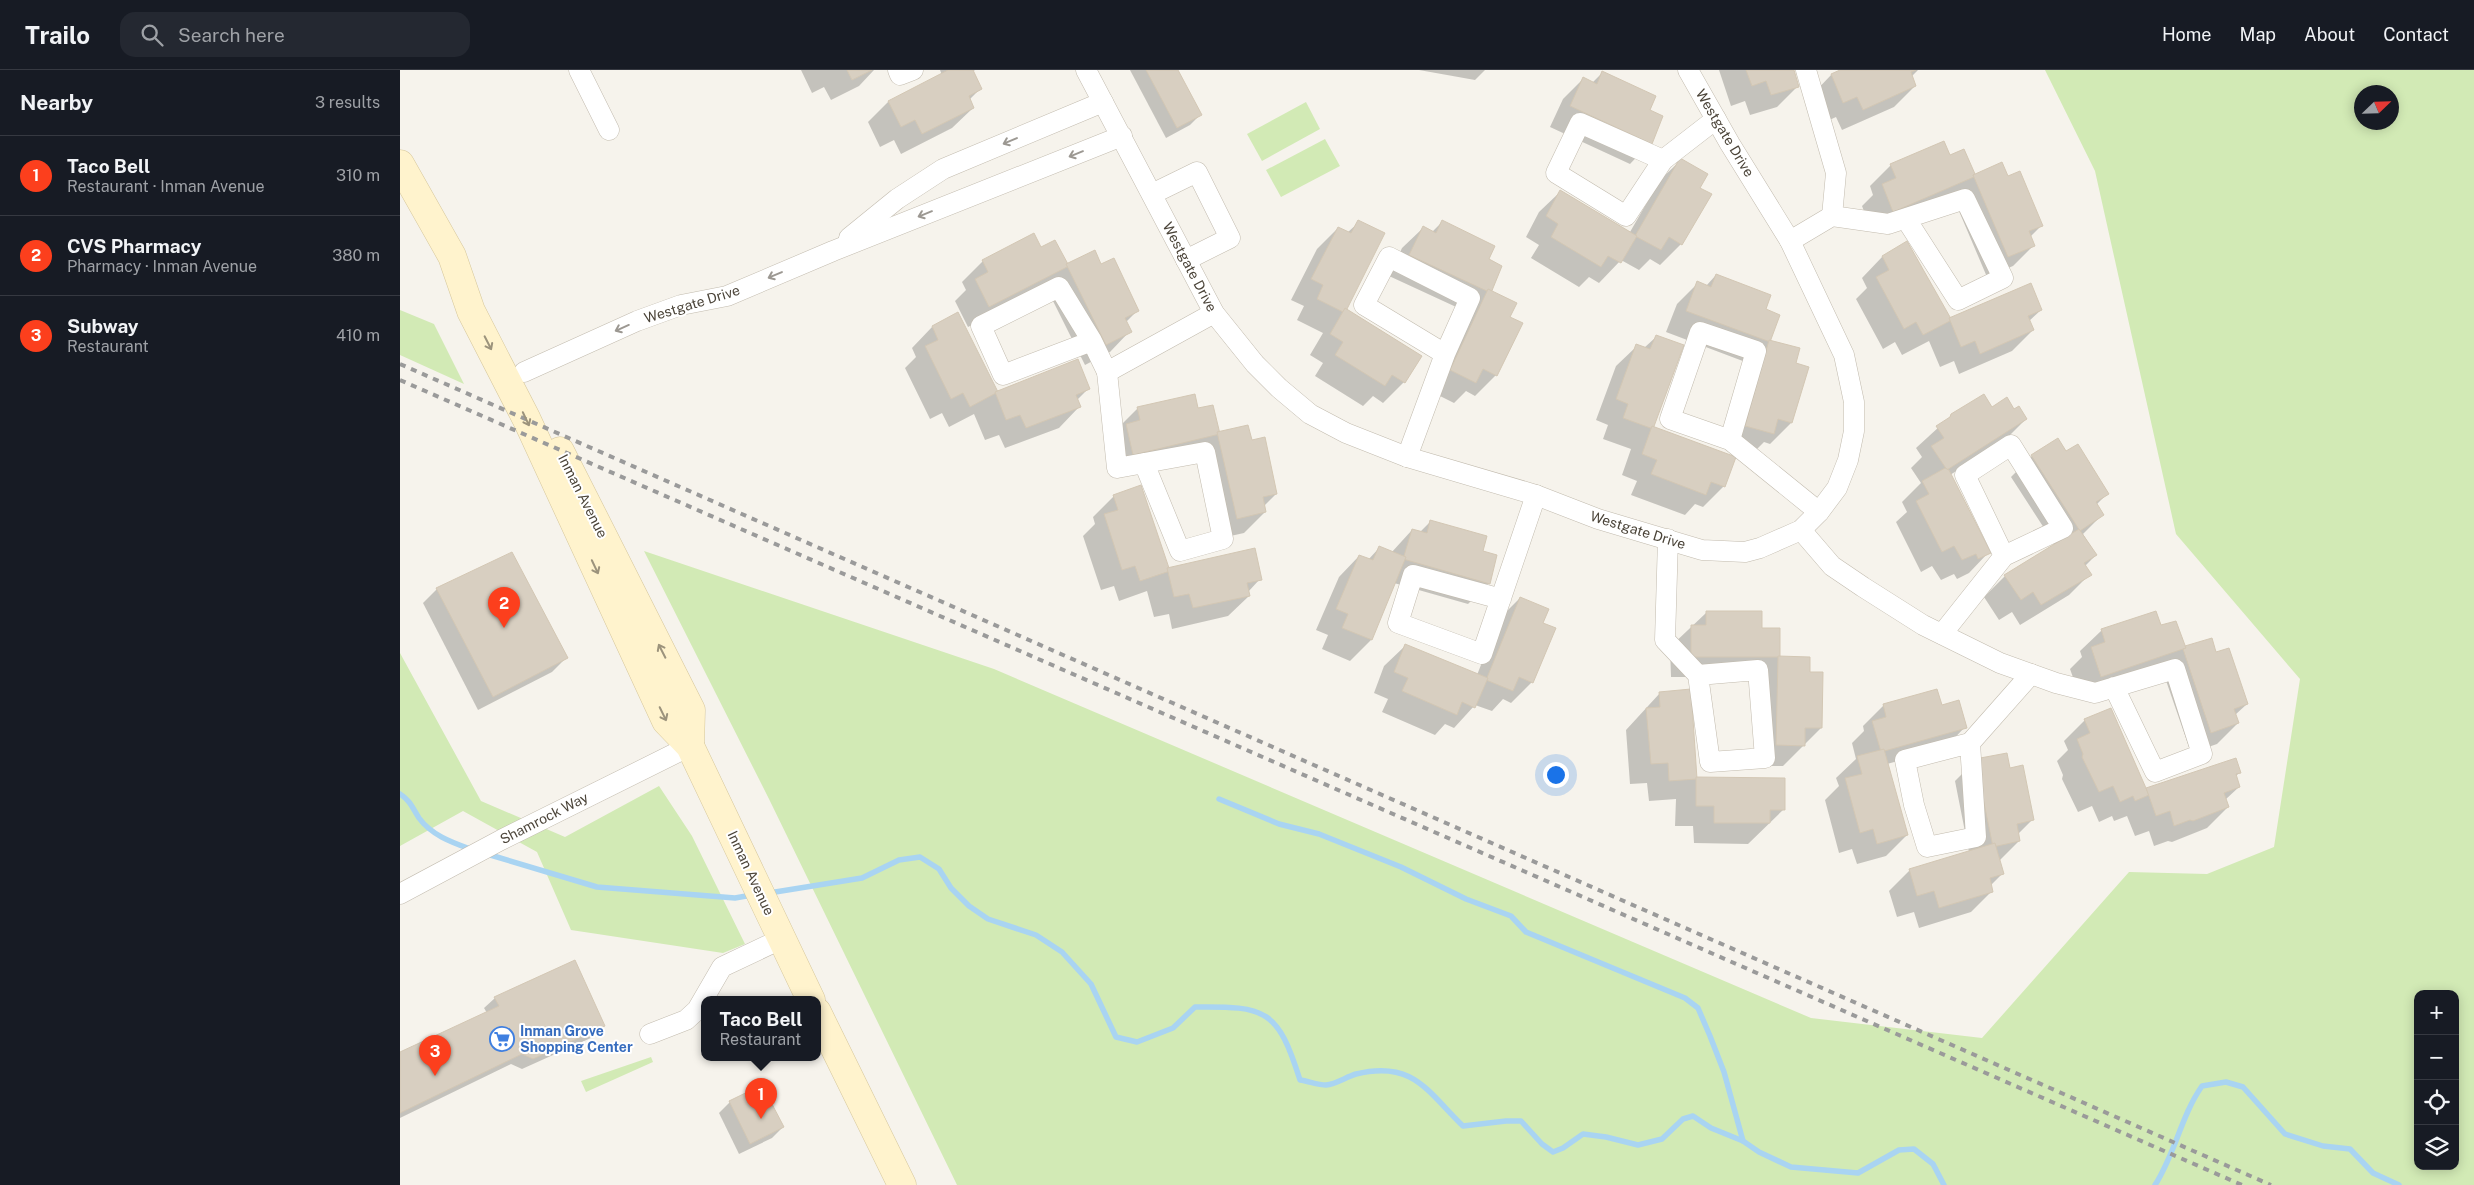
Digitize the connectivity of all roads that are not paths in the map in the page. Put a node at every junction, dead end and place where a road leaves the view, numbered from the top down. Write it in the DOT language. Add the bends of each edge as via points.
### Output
graph roads {
  1 [pos="579,70"];
  2 [pos="898,70"];
  3 [pos="913,70"];
  4 [pos="1086,70"];
  5 [pos="1688,70"];
  6 [pos="1806,70"];
  7 [pos="1103,102"];
  8 [pos="1716,119"];
  9 [pos="609,130"];
  10 [pos="1122,136"];
  11 [pos="1663,160"];
  12 [pos="400,164"];
  13 [pos="1152,194"];
  14 [pos="1832,216"];
  15 [pos="1906,219"];
  16 [pos="1790,241"];
  17 [pos="833,250"];
  18 [pos="452,256"];
  19 [pos="1186,260"];
  20 [pos="1214,313"];
  21 [pos="1092,341"];
  22 [pos="1445,354"];
  23 [pos="524,372"];
  24 [pos="1107,372"];
  25 [pos="1730,440"];
  26 [pos="1407,457"];
  27 [pos="1144,463"];
  28 [pos="1536,495"];
  29 [pos="1819,512"];
  30 [pos="1801,530"];
  31 [pos="1668,539"];
  32 [pos="2004,556"];
  33 [pos="1501,599"];
  34 [pos="1942,634"];
  35 [pos="2031,674"];
  36 [pos="1698,675"];
  37 [pos="2114,687"];
  38 [pos="1970,744"];
  39 [pos="690,746"];
  40 [pos="400,894"];
  41 [pos="781,938"];
  42 [pos="705,996"];
  43 [pos="810,996"];
  44 [pos="701,1003"];
  45 [pos="821,1020"];
  46 [pos="650,1034"];
  47 [pos="902,1185"];
  1 -- 9 [label="street"];
  2 -- 3 [label="street" via="900,75"];
  4 -- 7 [label="street, Westgate Drive"];
  5 -- 8 [label="street, Westgate Drive"];
  6 -- 14 [label="street" via="1836,173"];
  7 -- 10 [label="street, Westgate Drive"];
  7 -- 17 [label="street, Westgate Drive, one-way" via="943,169 897,199"];
  8 -- 11 [label="street"];
  8 -- 16 [label="street, Westgate Drive"];
  10 -- 13 [label="street, Westgate Drive"];
  10 -- 17 [label="street, Westgate Drive, one-way"];
  11 -- 11 [label="street" via="1580,123 1556,173 1626,216"];
  12 -- 18 [label="main road, Inman Avenue"];
  13 -- 19 [label="street, Westgate Drive"];
  13 -- 19 [label="street" via="1197,172 1230,238"];
  14 -- 15 [label="street" via="1888,224"];
  14 -- 16 [label="street"];
  15 -- 15 [label="street" via="1965,199 2003,278 1958,300"];
  16 -- 29 [label="street, Westgate Drive" via="1844,355 1854,402 1854,431 1848,460 1836,488"];
  17 -- 23 [label="street, Westgate Drive, one-way" via="727,296 681,305 638,321"];
  18 -- 23 [label="main road, Inman Avenue" via="482,291"];
  18 -- 39 [label="main road, Inman Avenue, one-way" via="471,311 527,420 666,721"];
  19 -- 20 [label="street, Westgate Drive"];
  20 -- 24 [label="street"];
  20 -- 26 [label="street, Westgate Drive" via="1255,364 1310,414 1346,433"];
  21 -- 21 [label="street" via="1060,287 981,326 1004,375"];
  21 -- 24 [label="street"];
  22 -- 22 [label="street" via="1470,298 1389,257 1364,305"];
  22 -- 26 [label="street"];
  39 -- 23 [label="main road, Inman Avenue, one-way" via="691,710 559,449"];
  24 -- 27 [label="street" via="1117,468"];
  25 -- 25 [label="street" via="1756,352 1700,332 1670,420"];
  25 -- 29 [label="street"];
  26 -- 28 [label="street, Westgate Drive"];
  27 -- 27 [label="street" via="1205,452 1223,539 1180,551"];
  28 -- 31 [label="street, Westgate Drive" via="1598,519"];
  28 -- 33 [label="street"];
  29 -- 30 [label="street, Westgate Drive"];
  30 -- 31 [label="street, Westgate Drive" via="1744,552 1702,550"];
  30 -- 34 [label="street" via="1832,566"];
  31 -- 36 [label="street" via="1665,640"];
  32 -- 32 [label="street" via="1965,475 2011,445 2063,528"];
  32 -- 34 [label="street"];
  33 -- 33 [label="street" via="1482,654 1398,623 1413,575"];
  34 -- 35 [label="street" via="2000,663"];
  35 -- 37 [label="street" via="2095,693"];
  35 -- 38 [label="street"];
  36 -- 36 [label="street" via="1758,670 1765,758 1710,762"];
  37 -- 37 [label="street" via="2175,669 2202,754 2155,772"];
  38 -- 38 [label="street" via="1904,760 1928,847 1976,837"];
  39 -- 40 [label="street, Shamrock Way"];
  39 -- 41 [label="main road, Inman Avenue"];
  41 -- 42 [label="street" via="722,967"];
  41 -- 43 [label="main road, Inman Avenue"];
  44 -- 46 [label="street" via="686,1020"];
  45 -- 47 [label="main road"];
}
